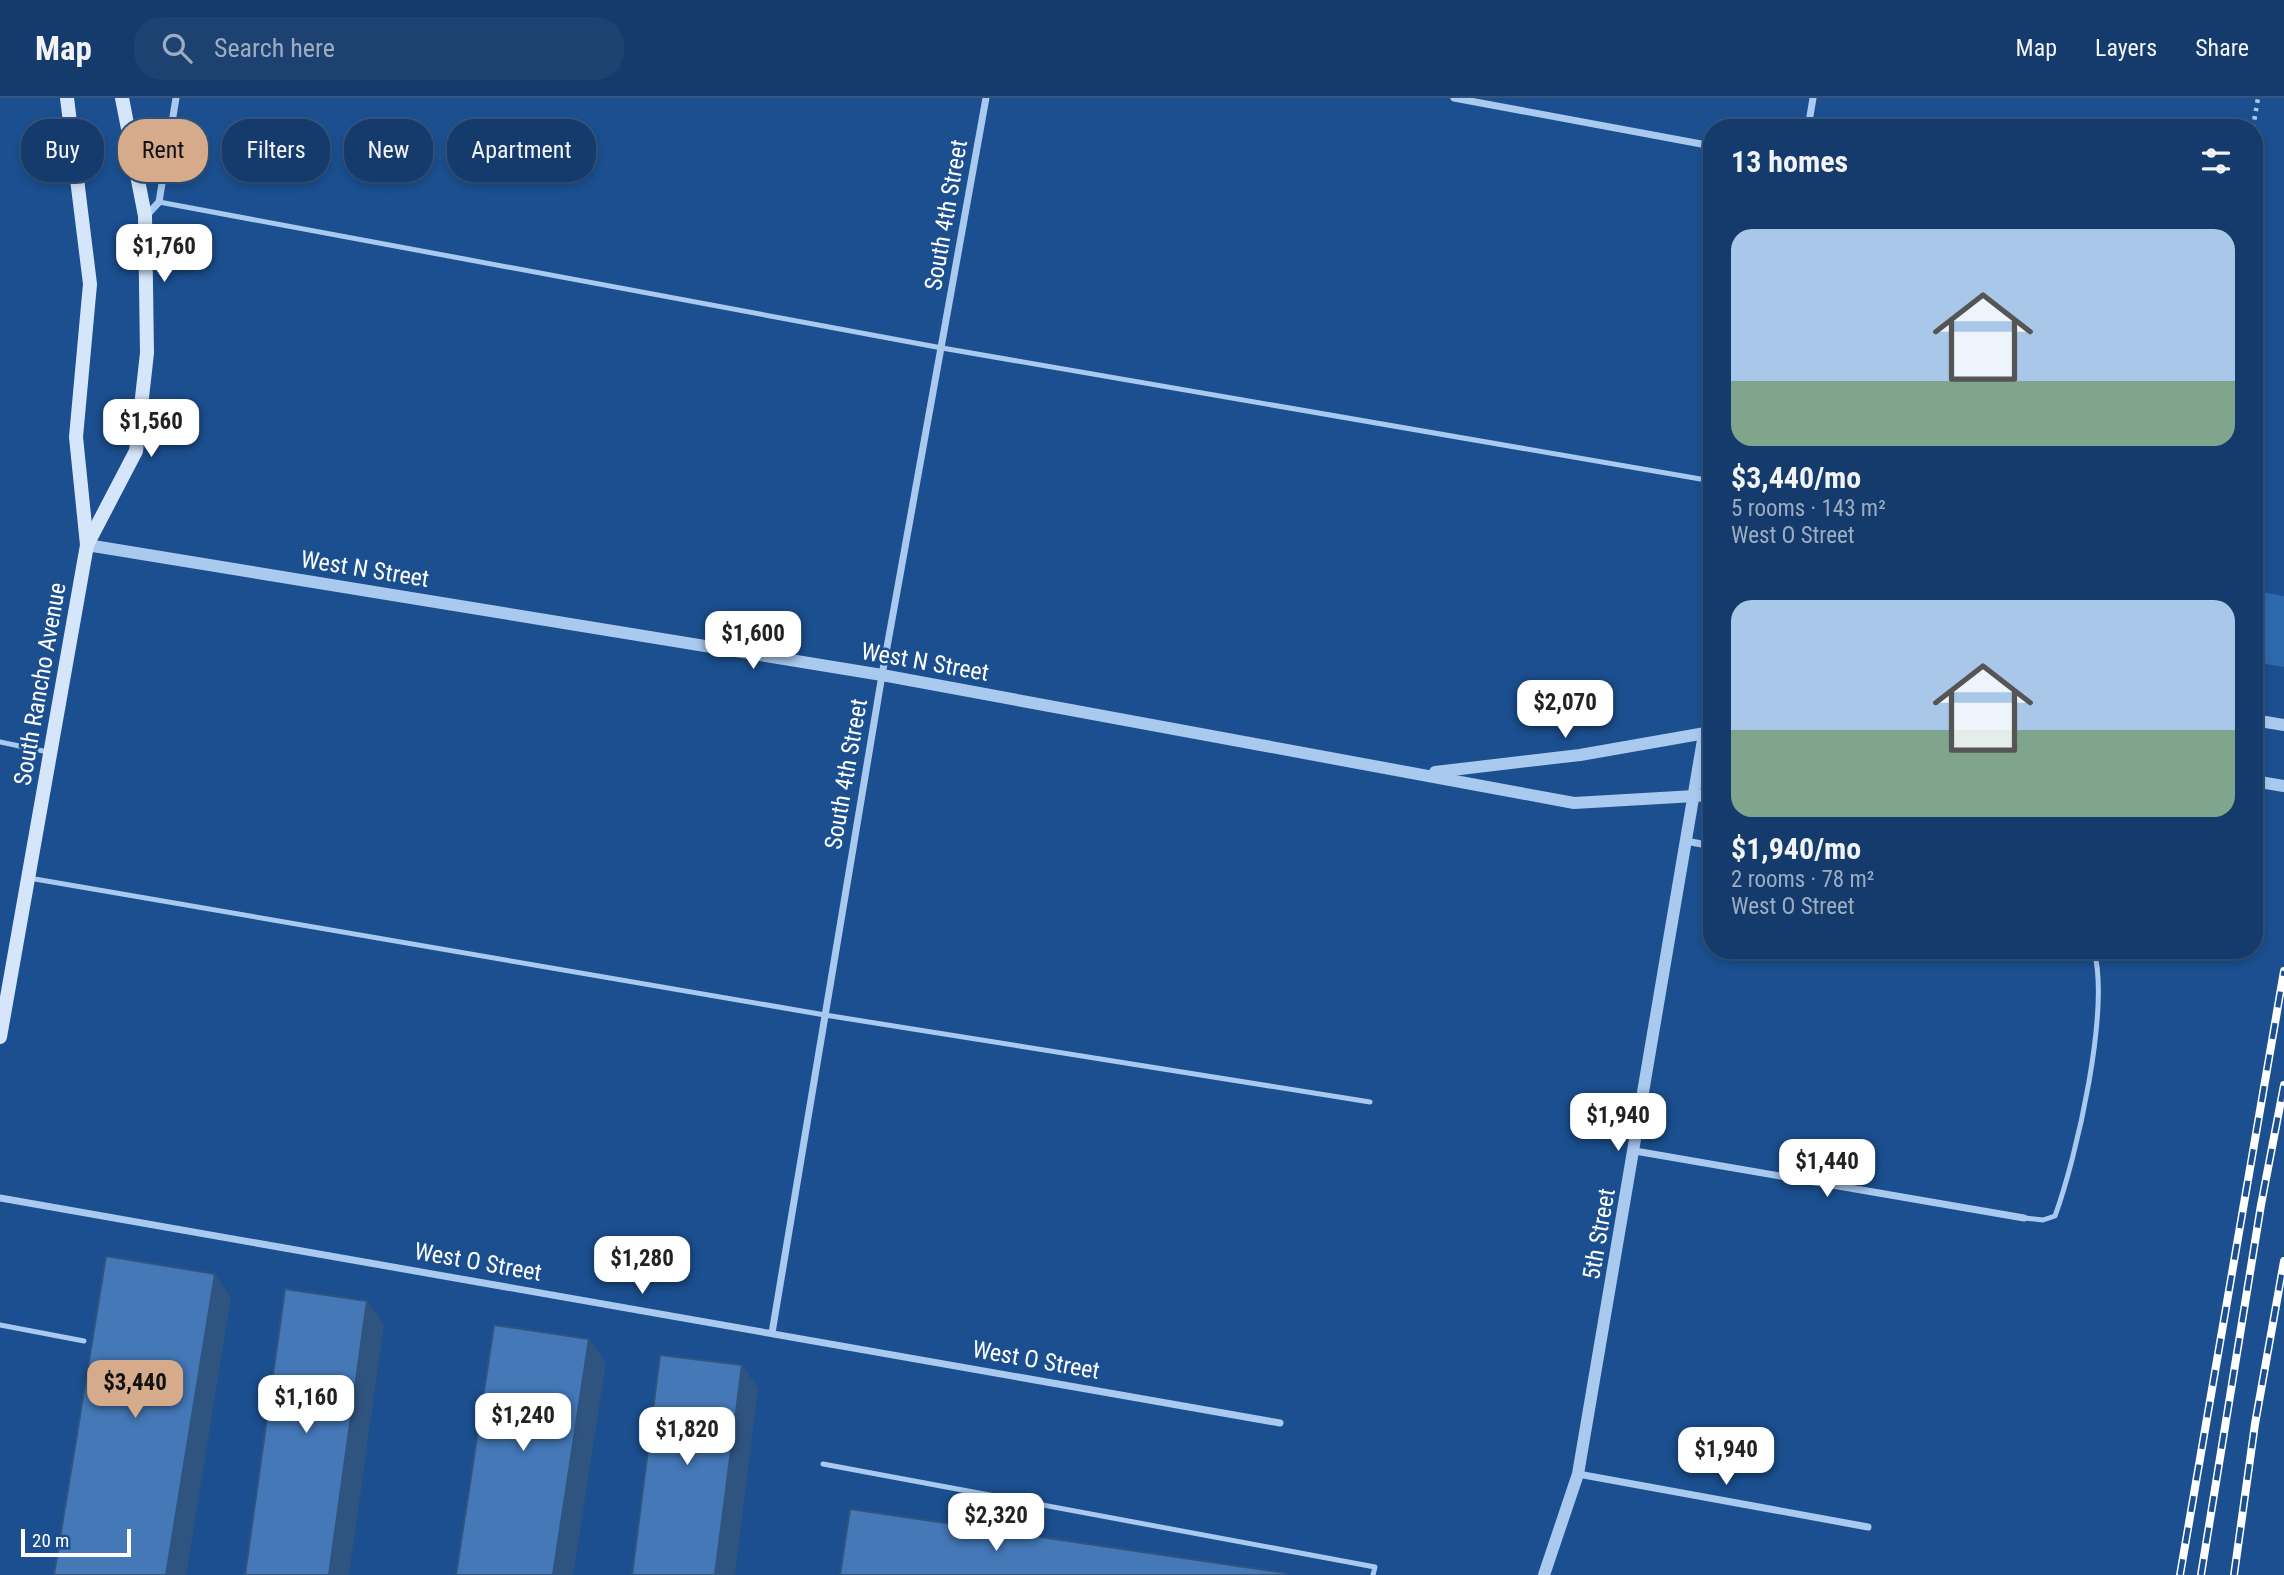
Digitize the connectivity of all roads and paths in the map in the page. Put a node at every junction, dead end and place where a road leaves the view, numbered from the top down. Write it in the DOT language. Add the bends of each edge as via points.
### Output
graph roads {
  1 [pos="67,98"];
  2 [pos="122,98"];
  3 [pos="176,98"];
  4 [pos="985,98"];
  5 [pos="1454,98"];
  6 [pos="1813,98"];
  7 [pos="2258,98"];
  8 [pos="1810,119"];
  9 [pos="2254,119"];
  10 [pos="1703,143"];
  11 [pos="159,202"];
  12 [pos="145,216"];
  13 [pos="942,348"];
  14 [pos="1703,479"];
  15 [pos="87,545"];
  16 [pos="882,675"];
  17 [pos="2263,722"];
  18 [pos="2284,725"];
  19 [pos="1703,734"];
  20 [pos="0,742"];
  21 [pos="51,752"];
  22 [pos="1703,755"];
  23 [pos="1423,773"];
  24 [pos="2263,782"];
  25 [pos="2284,786"];
  26 [pos="1703,796"];
  27 [pos="1693,798"];
  28 [pos="1686,841"];
  29 [pos="1703,844"];
  30 [pos="29,878"];
  31 [pos="2096,959"];
  32 [pos="825,1015"];
  33 [pos="0,1037"];
  34 [pos="1370,1102"];
  35 [pos="1636,1151"];
  36 [pos="0,1198"];
  37 [pos="2024,1218"];
  38 [pos="0,1325"];
  39 [pos="772,1333"];
  40 [pos="84,1341"];
  41 [pos="1280,1423"];
  42 [pos="823,1464"];
  43 [pos="1578,1474"];
  44 [pos="1868,1527"];
  45 [pos="1373,1575"];
  46 [pos="1544,1575"];
  1 -- 15 [label="main road, South Rancho Avenue" via="90,284 76,438"];
  2 -- 12 [label="main road, South Rancho Avenue"];
  3 -- 11 [label="street"];
  4 -- 13 [label="street, South 4th Street"];
  5 -- 10 [label="street"];
  6 -- 8 [label="street"];
  7 -- 9 [label="path"];
  11 -- 12 [label="street"];
  11 -- 13 [label="lane"];
  12 -- 15 [label="main road, South Rancho Avenue" via="147,352 135,451"];
  13 -- 14 [label="lane"];
  13 -- 16 [label="street, South 4th Street"];
  15 -- 16 [label="street, West N Street"];
  15 -- 21 [label="main road, South Rancho Avenue"];
  16 -- 23 [label="street, West N Street"];
  16 -- 32 [label="street, South 4th Street"];
  17 -- 18 [label="street"];
  19 -- 23 [label="street, West N Street" via="1580,755"];
  20 -- 21 [label="lane"];
  21 -- 30 [label="main road, South Rancho Avenue"];
  22 -- 27 [label="street, 5th Street"];
  23 -- 27 [label="street, West N Street" via="1574,803"];
  24 -- 25 [label="street"];
  26 -- 27 [label="street, West N Street"];
  27 -- 28 [label="street, 5th Street"];
  28 -- 29 [label="street"];
  28 -- 35 [label="street, 5th Street"];
  30 -- 32 [label="lane"];
  30 -- 33 [label="main road, South Rancho Avenue"];
  31 -- 37 [label="lane" via="2096,1021 2066,1184 2055,1216"];
  32 -- 34 [label="lane"];
  32 -- 39 [label="street, South 4th Street"];
  35 -- 37 [label="street"];
  35 -- 43 [label="street, 5th Street"];
  36 -- 39 [label="street, West O Street"];
  38 -- 40 [label="lane"];
  39 -- 41 [label="street, West O Street"];
  42 -- 45 [label="lane" via="1375,1567"];
  43 -- 44 [label="street"];
  43 -- 46 [label="street, 5th Street"];
}
